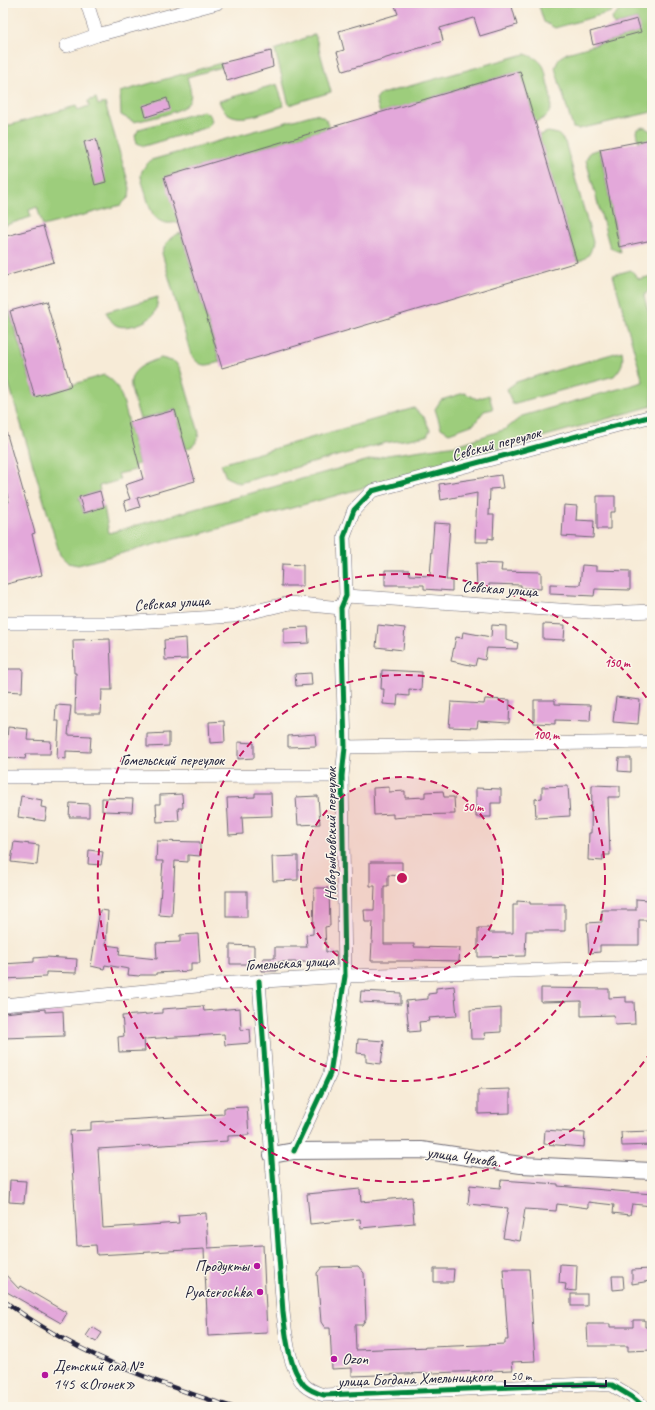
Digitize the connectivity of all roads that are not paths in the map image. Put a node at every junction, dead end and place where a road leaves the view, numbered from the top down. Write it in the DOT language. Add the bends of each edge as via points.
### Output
graph roads {
  1 [pos="87,3"];
  2 [pos="216,3"];
  3 [pos="97,35"];
  4 [pos="66,46"];
  5 [pos="652,416"];
  6 [pos="354,510"];
  7 [pos="346,596"];
  8 [pos="341,608"];
  9 [pos="652,611"];
  10 [pos="3,622"];
  11 [pos="652,742"];
  12 [pos="345,747"];
  13 [pos="342,776"];
  14 [pos="5,780"];
  15 [pos="652,967"];
  16 [pos="345,976"];
  17 [pos="259,981"];
  18 [pos="3,1005"];
  19 [pos="294,1151"];
  20 [pos="272,1155"];
  21 [pos="652,1171"];
  22 [pos="644,1407"];
  1 -- 3 [label="street"];
  2 -- 3 [label="street"];
  3 -- 4 [label="street"];
  5 -- 6 [label="street, Севский переулок" via="372,491"];
  6 -- 7 [label="street, Новозыбковский переулок" via="344,537"];
  7 -- 8 [label="street, Новозыбковский переулок"];
  7 -- 9 [label="street, Севская улица" via="605,613"];
  8 -- 10 [label="street, Севская улица" via="290,603 234,616 117,623"];
  8 -- 12 [label="street, Новозыбковский переулок"];
  11 -- 12 [label="street"];
  12 -- 13 [label="street, Новозыбковский переулок"];
  13 -- 14 [label="street, Гомельский переулок"];
  13 -- 16 [label="street, Новозыбковский переулок"];
  15 -- 16 [label="street, Гомельская улица"];
  16 -- 17 [label="street, Гомельская улица"];
  16 -- 19 [label="street, Новозыбковский переулок" via="330,1074"];
  17 -- 18 [label="street, Гомельская улица"];
  17 -- 20 [label="street"];
  19 -- 20 [label="street, улица Чехова"];
  19 -- 21 [label="street, улица Чехова" via="421,1150 521,1165"];
  20 -- 22 [label="street, улица Богдана Хмельницкого" via="283,1312 288,1348 304,1385 324,1395 590,1384 612,1386"];
}
